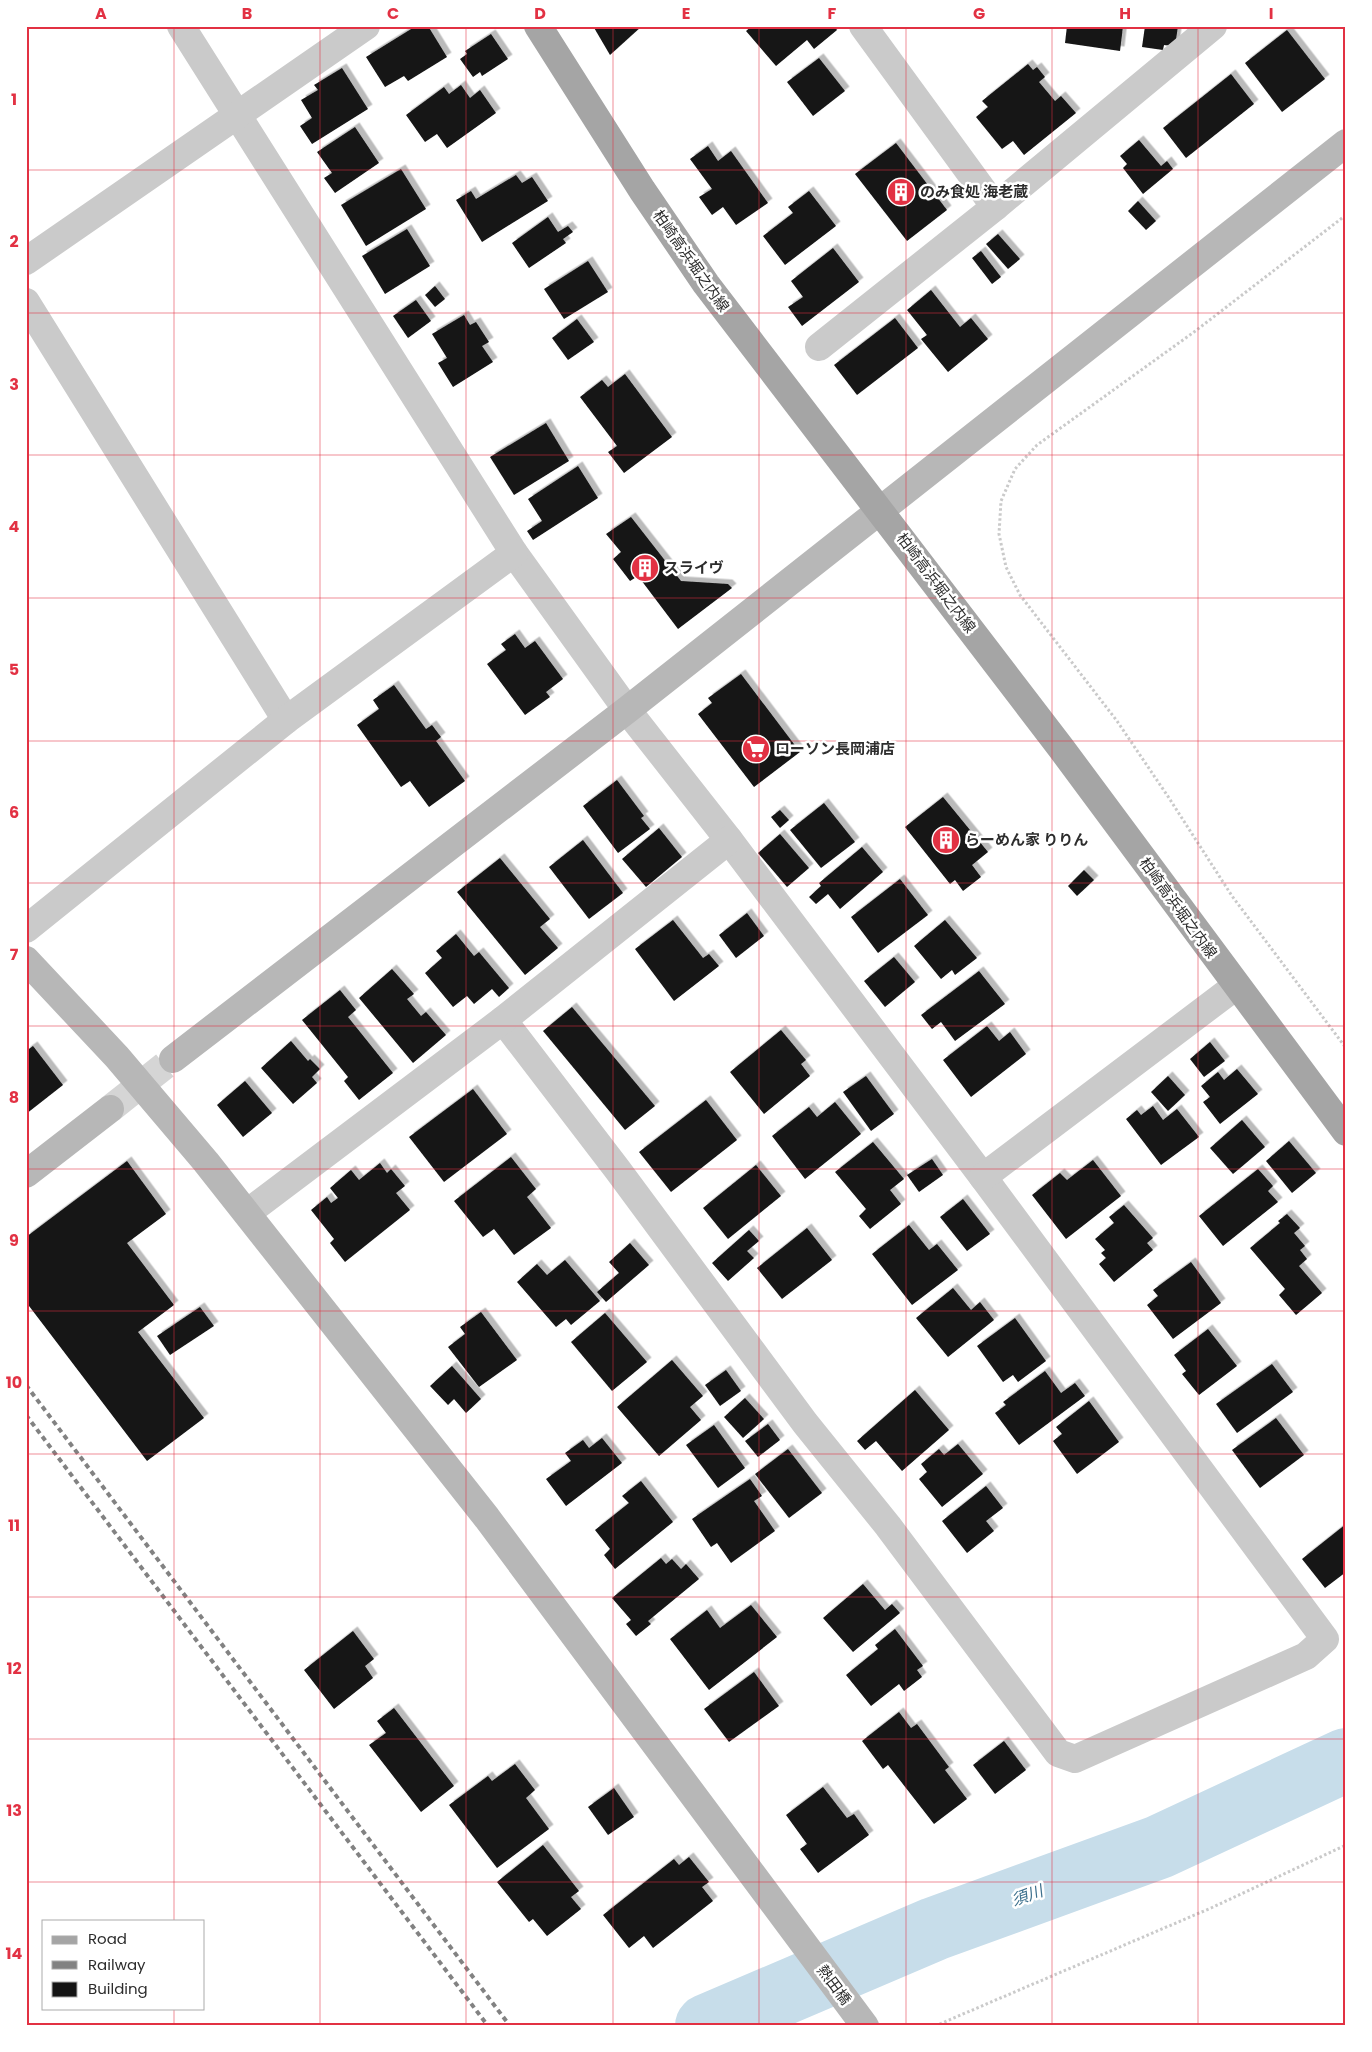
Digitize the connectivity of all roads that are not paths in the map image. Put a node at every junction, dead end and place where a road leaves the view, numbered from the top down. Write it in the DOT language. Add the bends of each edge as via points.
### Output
graph roads {
  1 [pos="181,26"];
  2 [pos="366,26"];
  3 [pos="538,26"];
  4 [pos="863,26"];
  5 [pos="1213,26"];
  6 [pos="236,115"];
  7 [pos="1346,143"];
  8 [pos="995,207"];
  9 [pos="26,261"];
  10 [pos="26,302"];
  11 [pos="820,347"];
  12 [pos="881,512"];
  13 [pos="514,553"];
  14 [pos="627,710"];
  15 [pos="286,720"];
  16 [pos="729,840"];
  17 [pos="26,929"];
  18 [pos="26,960"];
  19 [pos="1236,986"];
  20 [pos="503,1020"];
  21 [pos="173,1059"];
  22 [pos="110,1109"];
  23 [pos="1346,1132"];
  24 [pos="26,1174"];
  25 [pos="983,1177"];
  26 [pos="247,1214"];
  27 [pos="865,2026"];
  1 -- 6 [label="street"];
  2 -- 6 [label="street"];
  3 -- 12 [label="main road, 柏崎高浜堀之内線" via="706,284"];
  4 -- 8 [label="street"];
  5 -- 8 [label="street"];
  6 -- 9 [label="street"];
  6 -- 13 [label="street"];
  7 -- 12 [label="street"];
  8 -- 11 [label="street"];
  10 -- 15 [label="street"];
  12 -- 14 [label="street"];
  12 -- 19 [label="main road, 柏崎高浜堀之内線" via="1061,748"];
  13 -- 14 [label="street"];
  13 -- 15 [label="street"];
  14 -- 16 [label="street"];
  14 -- 21 [label="street"];
  15 -- 17 [label="street"];
  16 -- 20 [label="street"];
  16 -- 25 [label="street"];
  18 -- 26 [label="street, 熱田橋" via="117,1056"];
  19 -- 23 [label="main road, 柏崎高浜堀之内線"];
  19 -- 25 [label="street"];
  20 -- 25 [label="street" via="805,1423 888,1526 1058,1753 1074,1759 1306,1656 1325,1639"];
  20 -- 26 [label="street"];
  22 -- 24 [label="street"];
  26 -- 27 [label="street, 熱田橋" via="488,1518"];
}
